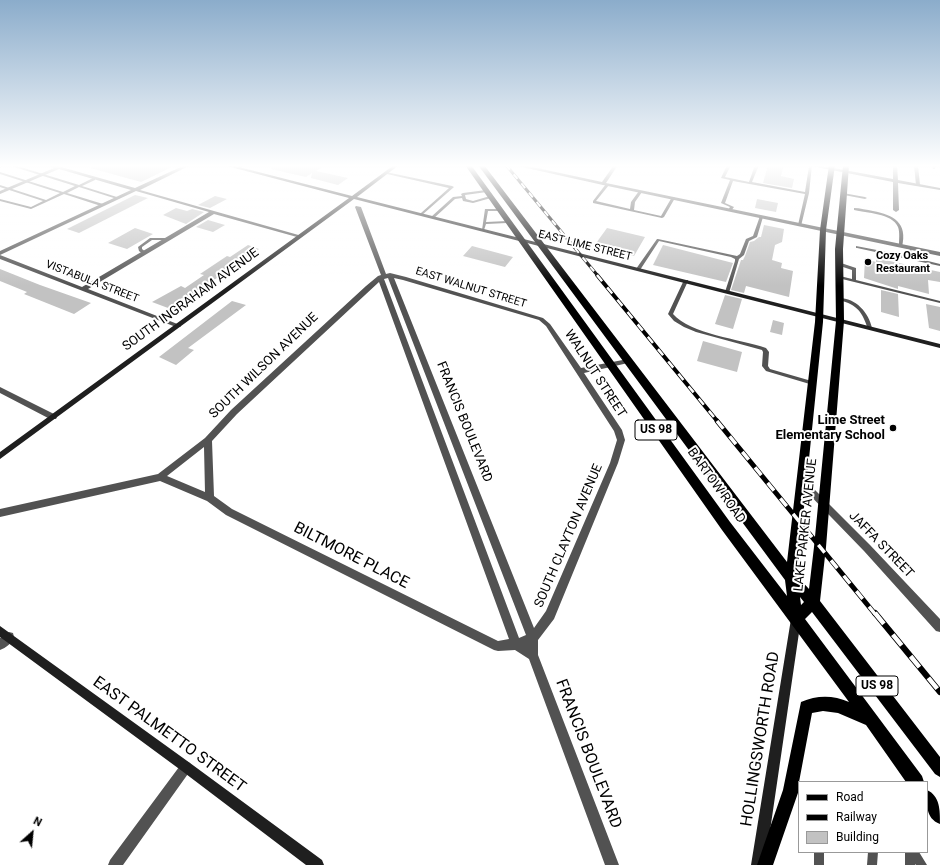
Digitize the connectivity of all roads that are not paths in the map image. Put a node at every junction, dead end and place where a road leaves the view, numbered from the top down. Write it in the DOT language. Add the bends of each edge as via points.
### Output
graph roads {
  1 [pos="18,205"];
  2 [pos="34,205"];
  3 [pos="102,205"];
  4 [pos="189,205"];
  5 [pos="343,205"];
  6 [pos="385,205"];
  7 [pos="432,205"];
  8 [pos="446,205"];
  9 [pos="496,205"];
  10 [pos="511,205"];
  11 [pos="608,205"];
  12 [pos="633,205"];
  13 [pos="669,205"];
  14 [pos="708,205"];
  15 [pos="728,205"];
  16 [pos="804,205"];
  17 [pos="827,205"];
  18 [pos="843,205"];
  19 [pos="896,205"];
  20 [pos="358,207"];
  21 [pos="855,209"];
  22 [pos="499,210"];
  23 [pos="730,210"];
  24 [pos="896,210"];
  25 [pos="632,211"];
  26 [pos="213,212"];
  27 [pos="422,214"];
  28 [pos="433,217"];
  29 [pos="761,217"];
  30 [pos="507,222"];
  31 [pos="484,223"];
  32 [pos="800,225"];
  33 [pos="483,229"];
  34 [pos="823,230"];
  35 [pos="840,233"];
  36 [pos="299,236"];
  37 [pos="169,239"];
  38 [pos="520,239"];
  39 [pos="540,245"];
  40 [pos="901,246"];
  41 [pos="857,247"];
  42 [pos="909,248"];
  43 [pos="0,253"];
  44 [pos="145,253"];
  45 [pos="940,254"];
  46 [pos="0,257"];
  47 [pos="737,258"];
  48 [pos="910,258"];
  49 [pos="839,264"];
  50 [pos="940,265"];
  51 [pos="638,270"];
  52 [pos="385,276"];
  53 [pos="840,277"];
  54 [pos="854,280"];
  55 [pos="686,281"];
  56 [pos="83,289"];
  57 [pos="727,292"];
  58 [pos="841,298"];
  59 [pos="940,302"];
  60 [pos="820,316"];
  61 [pos="840,321"];
  62 [pos="545,322"];
  63 [pos="178,326"];
  64 [pos="870,328"];
  65 [pos="940,346"];
  66 [pos="421,356"];
  67 [pos="410,358"];
  68 [pos="628,361"];
  69 [pos="609,365"];
  70 [pos="580,371"];
  71 [pos="813,383"];
  72 [pos="0,390"];
  73 [pos="53,417"];
  74 [pos="208,440"];
  75 [pos="620,440"];
  76 [pos="0,456"];
  77 [pos="466,467"];
  78 [pos="452,471"];
  79 [pos="160,477"];
  80 [pos="803,483"];
  81 [pos="210,498"];
  82 [pos="824,505"];
  83 [pos="0,513"];
  84 [pos="792,578"];
  85 [pos="813,603"];
  86 [pos="796,618"];
  87 [pos="940,627"];
  88 [pos="3,638"];
  89 [pos="533,638"];
  90 [pos="516,644"];
  91 [pos="533,655"];
  92 [pos="872,721"];
  93 [pos="186,767"];
  94 [pos="940,769"];
  95 [pos="915,781"];
  96 [pos="928,799"];
  97 [pos="940,816"];
  98 [pos="819,853"];
  99 [pos="873,853"];
  100 [pos="910,853"];
  101 [pos="914,853"];
  102 [pos="115,865"];
  103 [pos="317,865"];
  104 [pos="612,865"];
  105 [pos="758,865"];
  106 [pos="765,865"];
  107 [pos="819,865"];
  108 [pos="872,865"];
  109 [pos="910,865"];
  110 [pos="922,865"];
  1 -- 2 [label="lane" via="27,208"];
  3 -- 43 [label="street"];
  4 -- 26 [label="street"];
  5 -- 36 [label="street, SOUTH INGRAHAM AVENUE"];
  6 -- 27 [label="street, EAST LIME STREET"];
  7 -- 27 [label="lane"];
  8 -- 28 [label="lane"];
  9 -- 22 [label="main road, BARTOW ROAD / US 98"];
  10 -- 39 [label="main road, BARTOW ROAD / US 98"];
  11 -- 25 [label="lane"];
  12 -- 25 [label="lane"];
  13 -- 25 [label="lane" via="662,217"];
  14 -- 23 [label="street"];
  15 -- 23 [label="lane" via="732,207"];
  16 -- 32 [label="lane"];
  17 -- 34 [label="main road, LAKE PARKER AVENUE"];
  18 -- 35 [label="main road, LAKE PARKER AVENUE"];
  19 -- 24 [label="street"];
  20 -- 52 [label="street, FRANCIS BOULEVARD"];
  21 -- 40 [label="lane" via="888,216 896,222 900,227"];
  22 -- 30 [label="main road, BARTOW ROAD / US 98"];
  22 -- 31 [label="lane" via="486,210"];
  23 -- 29 [label="street"];
  26 -- 36 [label="street"];
  26 -- 37 [label="street"];
  27 -- 28 [label="street, EAST LIME STREET"];
  28 -- 33 [label="street, EAST LIME STREET"];
  29 -- 32 [label="street"];
  29 -- 47 [label="lane" via="755,237 747,240 742,255"];
  30 -- 31 [label="lane"];
  30 -- 38 [label="main road, BARTOW ROAD / US 98"];
  31 -- 33 [label="lane"];
  32 -- 34 [label="street"];
  33 -- 38 [label="street, EAST LIME STREET"];
  34 -- 35 [label="street"];
  34 -- 60 [label="main road, LAKE PARKER AVENUE"];
  35 -- 40 [label="street"];
  35 -- 49 [label="main road, LAKE PARKER AVENUE"];
  36 -- 63 [label="street, SOUTH INGRAHAM AVENUE"];
  37 -- 44 [label="street"];
  37 -- 44 [label="lane" via="148,240 140,247"];
  38 -- 39 [label="street, EAST LIME STREET"];
  38 -- 69 [label="main road, BARTOW ROAD / US 98"];
  39 -- 51 [label="street, EAST LIME STREET"];
  39 -- 68 [label="main road, BARTOW ROAD / US 98"];
  40 -- 42 [label="street"];
  41 -- 48 [label="lane"];
  42 -- 45 [label="street"];
  42 -- 48 [label="lane"];
  44 -- 56 [label="street"];
  46 -- 56 [label="street, VISTABULA STREET"];
  47 -- 51 [label="lane" via="658,240"];
  47 -- 57 [label="lane"];
  48 -- 50 [label="lane"];
  49 -- 53 [label="main road, LAKE PARKER AVENUE"];
  49 -- 54 [label="lane" via="854,269"];
  51 -- 55 [label="street, EAST LIME STREET"];
  52 -- 62 [label="street, EAST WALNUT STREET"];
  52 -- 66 [label="street, FRANCIS BOULEVARD"];
  52 -- 67 [label="street, FRANCIS BOULEVARD"];
  52 -- 74 [label="street, SOUTH WILSON AVENUE" via="234,412"];
  53 -- 54 [label="lane"];
  53 -- 58 [label="main road, LAKE PARKER AVENUE"];
  54 -- 59 [label="lane"];
  55 -- 57 [label="street, EAST LIME STREET"];
  55 -- 71 [label="lane" via="670,314 672,319 689,328 764,349 765,366 768,370"];
  56 -- 63 [label="street, VISTABULA STREET"];
  57 -- 60 [label="street, EAST LIME STREET"];
  58 -- 61 [label="main road, LAKE PARKER AVENUE"];
  58 -- 64 [label="lane" via="858,306 869,320"];
  60 -- 61 [label="street, EAST LIME STREET"];
  60 -- 71 [label="main road, LAKE PARKER AVENUE"];
  61 -- 64 [label="street, EAST LIME STREET"];
  61 -- 82 [label="main road, LAKE PARKER AVENUE"];
  62 -- 70 [label="street, WALNUT STREET"];
  63 -- 73 [label="street, SOUTH INGRAHAM AVENUE"];
  64 -- 65 [label="street, EAST LIME STREET"];
  66 -- 67 [label="street"];
  66 -- 77 [label="street, FRANCIS BOULEVARD"];
  67 -- 78 [label="street, FRANCIS BOULEVARD"];
  68 -- 69 [label="street"];
  68 -- 84 [label="main road, BARTOW ROAD / US 98"];
  69 -- 70 [label="street"];
  69 -- 86 [label="main road, BARTOW ROAD / US 98"];
  70 -- 75 [label="street, WALNUT STREET" via="618,430"];
  71 -- 80 [label="main road, LAKE PARKER AVENUE"];
  72 -- 73 [label="street"];
  73 -- 76 [label="street, SOUTH INGRAHAM AVENUE"];
  74 -- 79 [label="street"];
  74 -- 81 [label="street"];
  75 -- 89 [label="street, SOUTH CLAYTON AVENUE" via="614,463 550,615"];
  77 -- 78 [label="street"];
  77 -- 89 [label="street, FRANCIS BOULEVARD"];
  78 -- 90 [label="street, FRANCIS BOULEVARD"];
  79 -- 81 [label="street, BILTMORE PLACE"];
  79 -- 83 [label="street"];
  80 -- 82 [label="street, JAFFA STREET"];
  80 -- 84 [label="main road, LAKE PARKER AVENUE"];
  81 -- 90 [label="street, BILTMORE PLACE" via="230,512 498,646"];
  82 -- 85 [label="main road, LAKE PARKER AVENUE"];
  82 -- 87 [label="street, JAFFA STREET"];
  84 -- 85 [label="main road, BARTOW ROAD / US 98"];
  84 -- 86 [label="main road, LAKE PARKER AVENUE"];
  85 -- 86 [label="main road, LAKE PARKER AVENUE"];
  85 -- 94 [label="main road, BARTOW ROAD / US 98"];
  86 -- 92 [label="main road, BARTOW ROAD / US 98"];
  86 -- 105 [label="street, HOLLINGSWORTH ROAD"];
  88 -- 93 [label="street, EAST PALMETTO STREET"];
  89 -- 90 [label="street, BILTMORE PLACE"];
  89 -- 91 [label="street, FRANCIS BOULEVARD"];
  90 -- 91 [label="street"];
  91 -- 104 [label="street, FRANCIS BOULEVARD"];
  92 -- 95 [label="main road, BARTOW ROAD / US 98"];
  92 -- 106 [label="main road" via="832,703 806,707 791,790"];
  93 -- 102 [label="street"];
  93 -- 103 [label="street, EAST PALMETTO STREET"];
  96 -- 97 [label="main road"];
  98 -- 107 [label="lane"];
  99 -- 108 [label="lane"];
  100 -- 109 [label="lane"];
  101 -- 110 [label="lane"];
}
